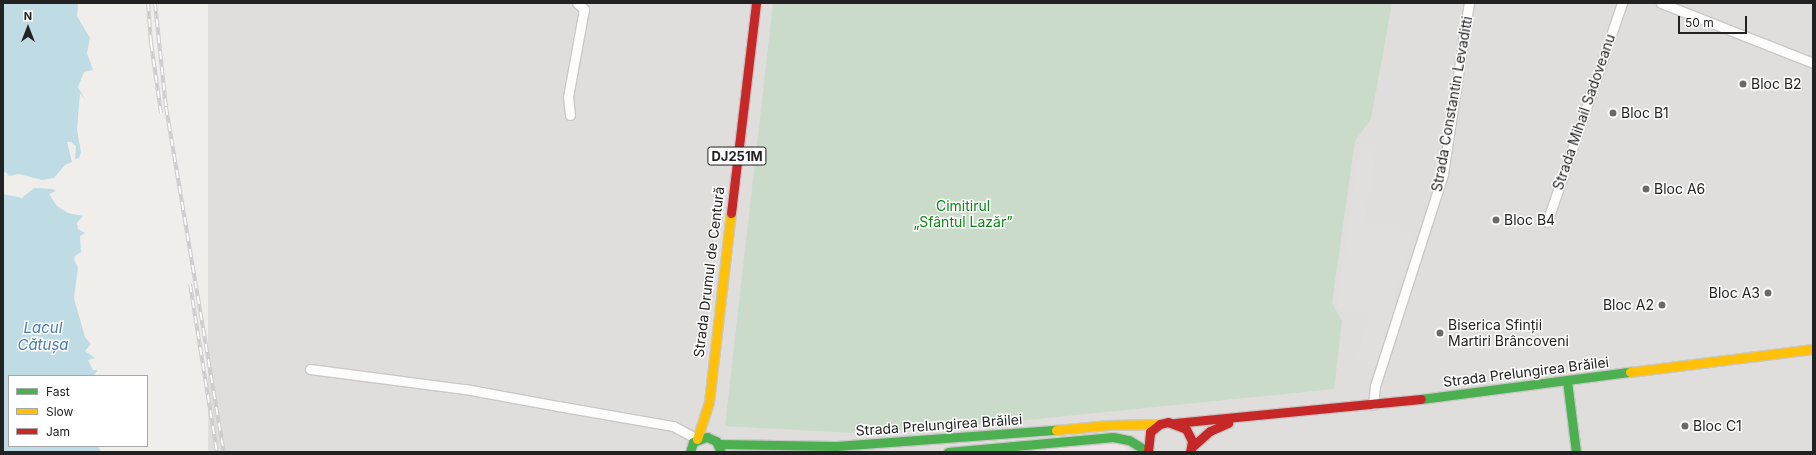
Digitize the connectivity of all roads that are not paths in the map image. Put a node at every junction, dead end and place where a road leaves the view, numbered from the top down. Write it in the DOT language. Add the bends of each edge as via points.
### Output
graph roads {
  1 [pos="577,3"];
  2 [pos="756,3"];
  3 [pos="1469,3"];
  4 [pos="1622,3"];
  5 [pos="1661,3"];
  6 [pos="1813,63"];
  7 [pos="570,115"];
  8 [pos="1547,222"];
  9 [pos="1813,349"];
  10 [pos="310,369"];
  11 [pos="1567,380"];
  12 [pos="709,402"];
  13 [pos="1373,405"];
  14 [pos="1243,418"];
  15 [pos="1175,423"];
  16 [pos="1160,424"];
  17 [pos="697,439"];
  18 [pos="719,446"];
  19 [pos="1191,450"];
  20 [pos="690,452"];
  21 [pos="948,452"];
  22 [pos="1148,452"];
  23 [pos="1576,452"];
  1 -- 7 [label="street" via="584,9 568,97"];
  2 -- 12 [label="main road, Strada Drumul de Centură / DJ251M"];
  3 -- 13 [label="street, Strada Constantin Levaditti" via="1443,174 1375,386"];
  4 -- 8 [label="street, Strada Mihail Sadoveanu"];
  5 -- 6 [label="street"];
  9 -- 11 [label="main road, Strada Prelungirea Brăilei"];
  10 -- 17 [label="street" via="466,389 673,426"];
  11 -- 13 [label="main road, Strada Prelungirea Brăilei"];
  11 -- 23 [label="main road"];
  12 -- 17 [label="main road"];
  12 -- 18 [label="main road"];
  13 -- 14 [label="main road, Strada Prelungirea Brăilei"];
  14 -- 15 [label="main road, Strada Prelungirea Brăilei"];
  14 -- 19 [label="main road, Strada Prelungirea Brăilei" via="1210,431"];
  15 -- 16 [label="main road, Strada Prelungirea Brăilei"];
  15 -- 19 [label="main road" via="1190,435"];
  16 -- 18 [label="main road, Strada Prelungirea Brăilei" via="1109,425 991,437 836,446"];
  16 -- 22 [label="main road" via="1148,438"];
  17 -- 18 [label="main road" via="707,437"];
  17 -- 20 [label="main road"];
  21 -- 22 [label="main road, Strada Prelungirea Brăilei" via="1113,437 1129,440"];
}
